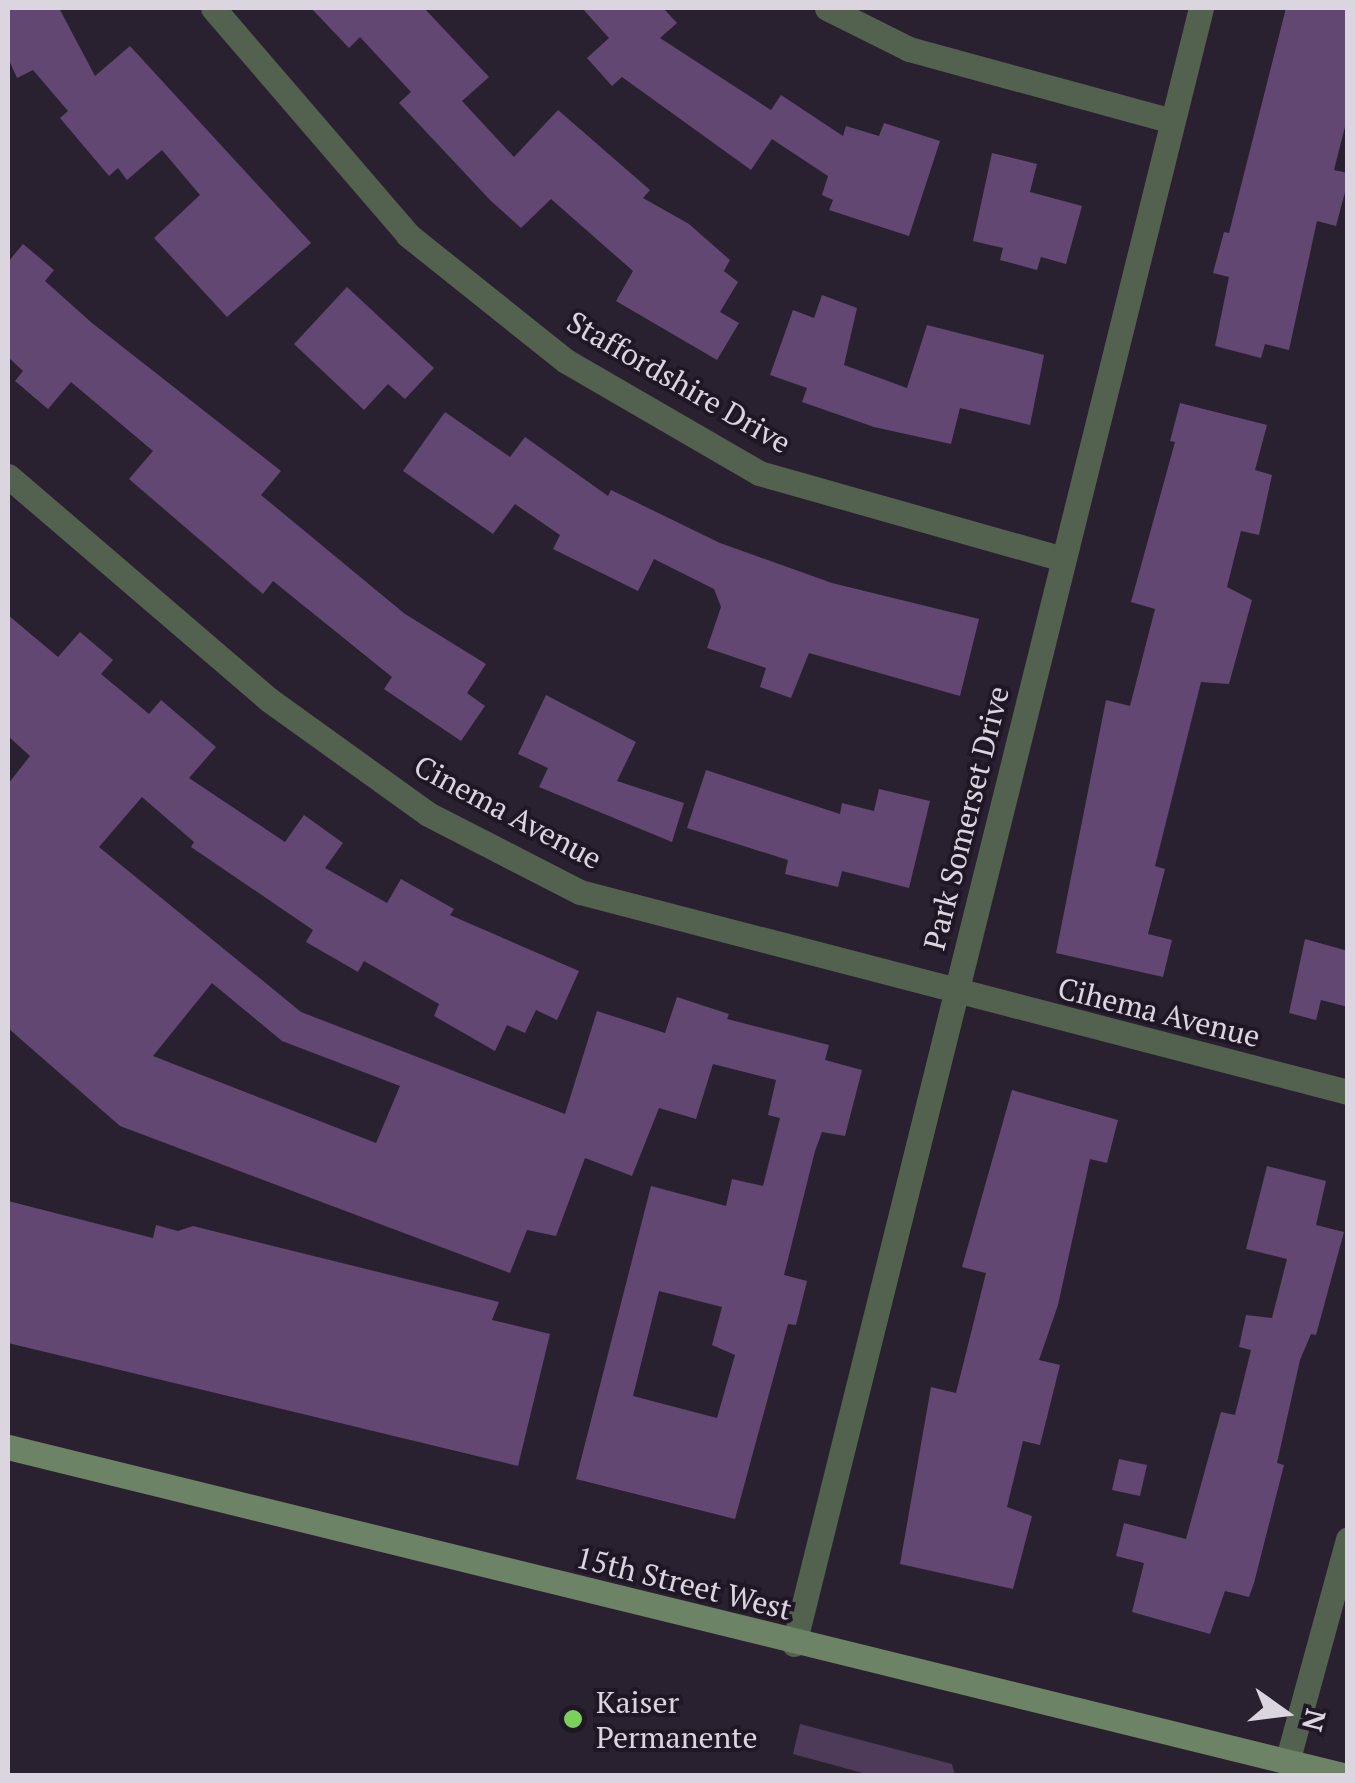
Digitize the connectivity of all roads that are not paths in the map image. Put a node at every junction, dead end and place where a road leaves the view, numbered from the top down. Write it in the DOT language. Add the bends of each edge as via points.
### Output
graph roads {
  1 [pos="214,8"];
  2 [pos="828,8"];
  3 [pos="1200,8"];
  4 [pos="1172,122"];
  5 [pos="8,476"];
  6 [pos="1063,559"];
  7 [pos="955,995"];
  8 [pos="1348,1092"];
  9 [pos="8,1446"];
  10 [pos="1348,1540"];
  11 [pos="794,1644"];
  12 [pos="1288,1762"];
  13 [pos="1346,1776"];
  1 -- 6 [label="street, Staffordshire Drive" via="408,235 566,361 759,473"];
  2 -- 4 [label="street" via="909,49"];
  3 -- 4 [label="street, Park Somerset Drive"];
  4 -- 6 [label="street, Park Somerset Drive"];
  5 -- 7 [label="street, Cinema Avenue" via="268,700 428,814 580,892"];
  6 -- 7 [label="street, Park Somerset Drive"];
  7 -- 8 [label="street, Cihema Avenue"];
  7 -- 11 [label="street, Park Somerset Drive"];
  9 -- 11 [label="street, 15th Street West"];
  10 -- 12 [label="street"];
  11 -- 12 [label="street, 15th Street West"];
  12 -- 13 [label="street, 15th Street West"];
}
